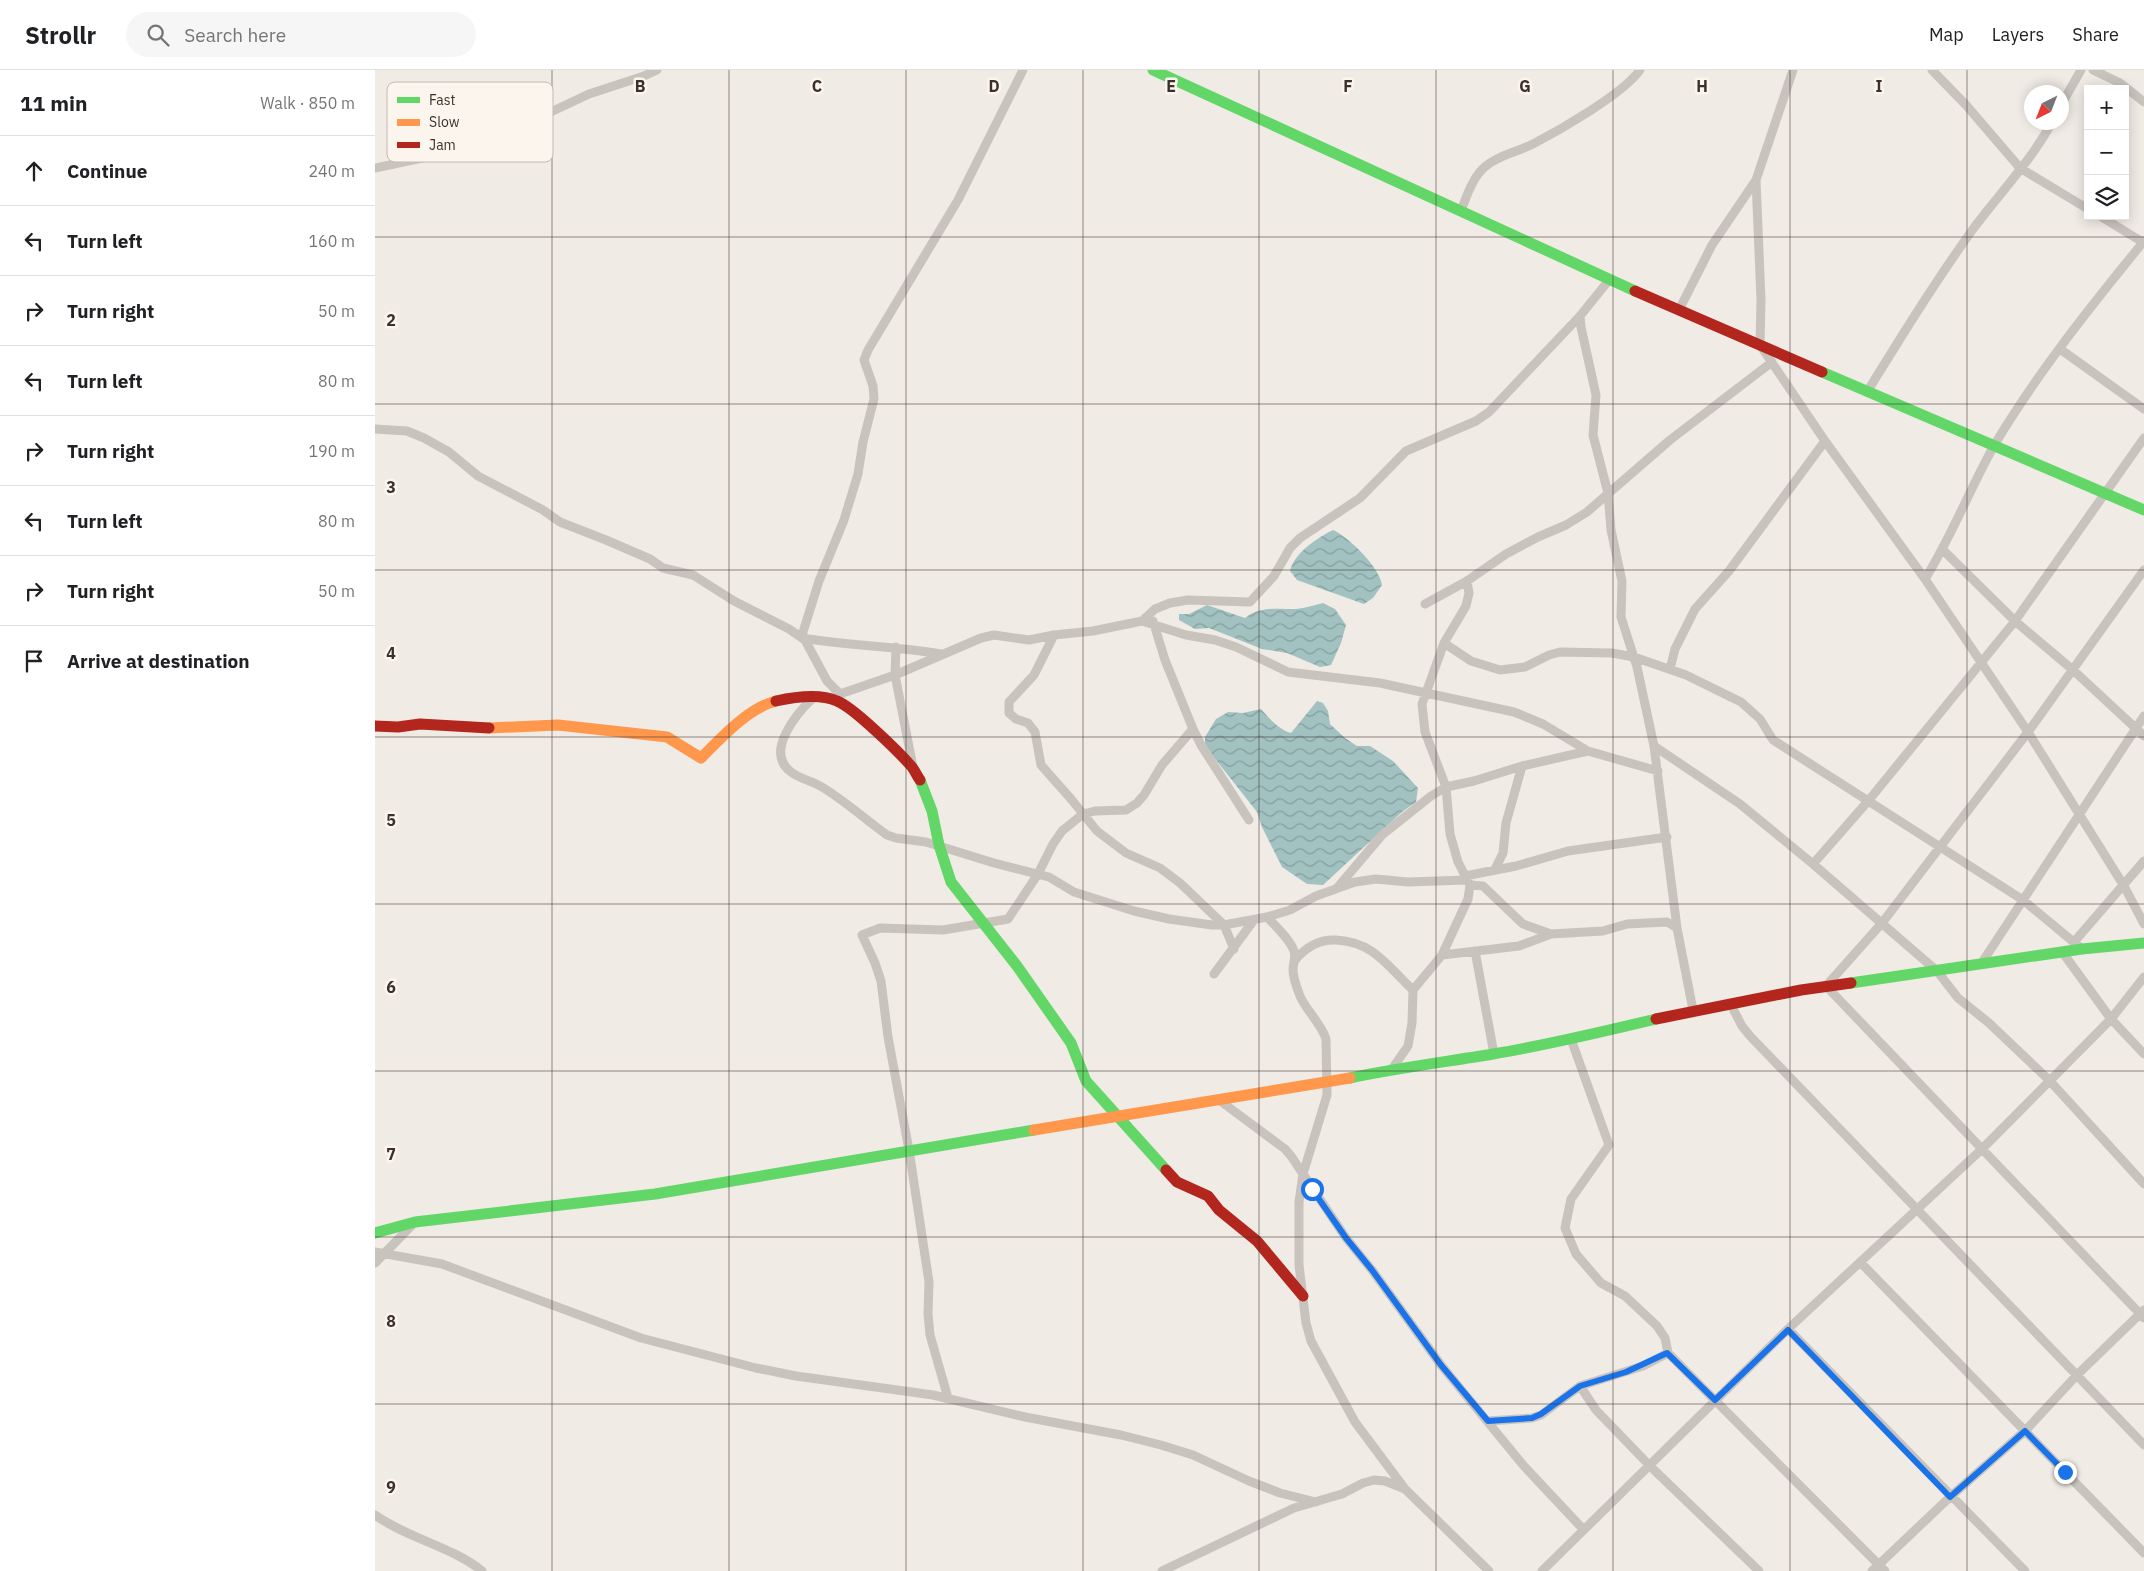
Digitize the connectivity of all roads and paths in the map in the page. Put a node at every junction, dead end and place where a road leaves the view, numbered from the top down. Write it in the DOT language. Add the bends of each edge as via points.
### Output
graph roads {
  1 [pos="657,70"];
  2 [pos="1023,70"];
  3 [pos="1153,70"];
  4 [pos="1639,70"];
  5 [pos="1793,70"];
  6 [pos="1932,70"];
  7 [pos="2081,70"];
  8 [pos="2093,70"];
  9 [pos="2069,91"];
  10 [pos="2144,102"];
  11 [pos="553,111"];
  12 [pos="2048,130"];
  13 [pos="403,162"];
  14 [pos="375,168"];
  15 [pos="2020,168"];
  16 [pos="1756,180"];
  17 [pos="2084,207"];
  18 [pos="1461,211"];
  19 [pos="2107,220"];
  20 [pos="2144,242"];
  21 [pos="1609,280"];
  22 [pos="1679,310"];
  23 [pos="1580,316"];
  24 [pos="1760,345"];
  25 [pos="2059,349"];
  26 [pos="1772,362"];
  27 [pos="1867,392"];
  28 [pos="2144,408"];
  29 [pos="375,429"];
  30 [pos="2144,438"];
  31 [pos="1825,441"];
  32 [pos="1994,446"];
  33 [pos="1608,493"];
  34 [pos="2106,493"];
  35 [pos="2144,510"];
  36 [pos="1943,550"];
  37 [pos="2144,570"];
  38 [pos="1925,579"];
  39 [pos="1467,581"];
  40 [pos="1425,604"];
  41 [pos="1151,614"];
  42 [pos="1142,621"];
  43 [pos="2015,621"];
  44 [pos="1154,624"];
  45 [pos="1054,635"];
  46 [pos="803,638"];
  47 [pos="1444,643"];
  48 [pos="896,647"];
  49 [pos="941,654"];
  50 [pos="1634,657"];
  51 [pos="1981,663"];
  52 [pos="1670,668"];
  53 [pos="2073,670"];
  54 [pos="895,675"];
  55 [pos="1425,693"];
  56 [pos="813,698"];
  57 [pos="839,698"];
  58 [pos="2144,716"];
  59 [pos="375,726"];
  60 [pos="1193,729"];
  61 [pos="2136,729"];
  62 [pos="2028,732"];
  63 [pos="2144,736"];
  64 [pos="1655,746"];
  65 [pos="1588,751"];
  66 [pos="1521,766"];
  67 [pos="913,768"];
  68 [pos="1658,771"];
  69 [pos="1446,787"];
  70 [pos="1869,800"];
  71 [pos="1083,814"];
  72 [pos="2078,815"];
  73 [pos="1249,820"];
  74 [pos="1667,837"];
  75 [pos="939,845"];
  76 [pos="1940,847"];
  77 [pos="2144,861"];
  78 [pos="1813,864"];
  79 [pos="1495,869"];
  80 [pos="1038,874"];
  81 [pos="1467,880"];
  82 [pos="2124,886"];
  83 [pos="1338,887"];
  84 [pos="2023,900"];
  85 [pos="1267,917"];
  86 [pos="1254,920"];
  87 [pos="985,924"];
  88 [pos="1881,924"];
  89 [pos="2144,924"];
  90 [pos="1224,925"];
  91 [pos="1677,928"];
  92 [pos="1551,934"];
  93 [pos="2144,943"];
  94 [pos="2078,946"];
  95 [pos="1234,949"];
  96 [pos="1475,950"];
  97 [pos="2063,953"];
  98 [pos="1442,955"];
  99 [pos="1295,960"];
  100 [pos="1981,964"];
  101 [pos="1937,971"];
  102 [pos="1214,974"];
  103 [pos="2144,977"];
  104 [pos="1826,986"];
  105 [pos="1413,990"];
  106 [pos="1730,1003"];
  107 [pos="1693,1010"];
  108 [pos="2111,1019"];
  109 [pos="1571,1039"];
  110 [pos="1494,1054"];
  111 [pos="2144,1054"];
  112 [pos="1392,1069"];
  113 [pos="2049,1080"];
  114 [pos="1328,1082"];
  115 [pos="1219,1100"];
  116 [pos="1118,1116"];
  117 [pos="1982,1149"];
  118 [pos="909,1150"];
  119 [pos="1303,1174"];
  120 [pos="2144,1184"];
  121 [pos="1917,1209"];
  122 [pos="415,1222"];
  123 [pos="375,1233"];
  124 [pos="380,1252"];
  125 [pos="1861,1262"];
  126 [pos="375,1263"];
  127 [pos="1303,1296"];
  128 [pos="2143,1314"];
  129 [pos="1788,1330"];
  130 [pos="1667,1353"];
  131 [pos="2077,1375"];
  132 [pos="1580,1386"];
  133 [pos="948,1398"];
  134 [pos="1715,1400"];
  135 [pos="1488,1421"];
  136 [pos="2025,1431"];
  137 [pos="2144,1445"];
  138 [pos="1650,1466"];
  139 [pos="1405,1489"];
  140 [pos="1950,1497"];
  141 [pos="1316,1502"];
  142 [pos="375,1515"];
  143 [pos="1583,1529"];
  144 [pos="2144,1553"];
  145 [pos="1878,1569"];
  146 [pos="482,1571"];
  147 [pos="1164,1571"];
  148 [pos="1489,1571"];
  149 [pos="1541,1571"];
  150 [pos="1759,1571"];
  151 [pos="2025,1571"];
  1 -- 11 [label="street" via="589,94"];
  2 -- 46 [label="street" via="958,200 864,360 874,399 858,474 806,619"];
  3 -- 18 [label="street"];
  4 -- 18 [label="street" via="1632,80 1583,114 1532,144 1489,163 1479,173"];
  5 -- 16 [label="street"];
  6 -- 15 [label="street"];
  7 -- 9 [label="street"];
  8 -- 10 [label="street" via="2120,83"];
  12 -- 15 [label="street"];
  13 -- 14 [label="street"];
  15 -- 17 [label="street"];
  15 -- 27 [label="street" via="1934,283"];
  16 -- 22 [label="street" via="1712,246"];
  16 -- 24 [label="street"];
  18 -- 21 [label="street"];
  19 -- 20 [label="street"];
  20 -- 25 [label="street"];
  21 -- 22 [label="street"];
  21 -- 23 [label="street"];
  22 -- 24 [label="street"];
  23 -- 33 [label="street" via="1596,395 1593,435"];
  23 -- 41 [label="street" via="1489,412 1476,421 1406,451 1360,498 1300,538 1289,548 1274,576 1251,602 1188,600 1170,603"];
  24 -- 26 [label="street"];
  24 -- 27 [label="street"];
  25 -- 28 [label="street"];
  25 -- 32 [label="street"];
  26 -- 31 [label="street"];
  26 -- 33 [label="street" via="1670,440"];
  27 -- 32 [label="street"];
  29 -- 46 [label="street" via="407,431 424,438 449,452 478,476 560,522 650,559 663,568 693,575"];
  30 -- 34 [label="street"];
  31 -- 38 [label="street"];
  31 -- 52 [label="street" via="1729,571 1695,609 1675,649"];
  32 -- 34 [label="street"];
  32 -- 36 [label="street"];
  33 -- 39 [label="street" via="1587,512 1506,554"];
  33 -- 50 [label="street" via="1611,530 1622,581 1621,617"];
  34 -- 35 [label="street"];
  34 -- 43 [label="street"];
  36 -- 38 [label="street"];
  36 -- 43 [label="street"];
  37 -- 53 [label="street"];
  38 -- 51 [label="street"];
  39 -- 40 [label="street"];
  39 -- 47 [label="street" via="1467,606"];
  41 -- 42 [label="street"];
  41 -- 44 [label="street"];
  42 -- 44 [label="street"];
  42 -- 45 [label="street"];
  43 -- 51 [label="street"];
  43 -- 53 [label="street"];
  44 -- 55 [label="street" via="1186,635 1215,640 1287,672 1380,683"];
  44 -- 60 [label="street"];
  45 -- 49 [label="street" via="1029,640 994,635"];
  45 -- 71 [label="street" via="1034,675 1009,702 1008,709 1012,716 1028,723 1035,732 1041,765"];
  46 -- 48 [label="street" via="855,646"];
  46 -- 57 [label="street"];
  47 -- 50 [label="street" via="1471,661 1500,670 1525,666 1560,652 1612,653"];
  47 -- 55 [label="street"];
  48 -- 49 [label="street"];
  48 -- 54 [label="street"];
  49 -- 54 [label="street"];
  50 -- 52 [label="street"];
  50 -- 64 [label="street"];
  51 -- 62 [label="street"];
  51 -- 70 [label="street"];
  52 -- 70 [label="street" via="1741,702 1760,719 1773,740"];
  53 -- 61 [label="street"];
  53 -- 62 [label="street"];
  54 -- 57 [label="street"];
  54 -- 67 [label="street"];
  55 -- 65 [label="street" via="1514,712 1543,724"];
  55 -- 69 [label="street" via="1422,704 1425,732"];
  56 -- 57 [label="street"];
  56 -- 59 [label="street" via="789,698 769,703 736,724 701,758 667,738 558,725 495,728 421,724"];
  56 -- 75 [label="street" via="801,709 784,736 784,765 797,776 821,787 887,835"];
  57 -- 67 [label="street"];
  58 -- 61 [label="street"];
  60 -- 71 [label="street" via="1162,765 1137,803 1126,810"];
  60 -- 73 [label="street"];
  61 -- 63 [label="street"];
  61 -- 72 [label="street"];
  62 -- 72 [label="street"];
  62 -- 76 [label="street"];
  64 -- 68 [label="street"];
  64 -- 78 [label="street" via="1740,804"];
  65 -- 66 [label="street"];
  65 -- 68 [label="street"];
  66 -- 69 [label="street"];
  66 -- 79 [label="street" via="1504,832 1503,853"];
  67 -- 75 [label="street" via="932,811"];
  68 -- 74 [label="street"];
  69 -- 81 [label="street" via="1450,834"];
  69 -- 83 [label="street" via="1389,829"];
  70 -- 76 [label="street"];
  70 -- 78 [label="street"];
  71 -- 80 [label="street" via="1058,836"];
  71 -- 90 [label="street" via="1097,831 1117,846 1160,868 1180,883"];
  72 -- 82 [label="street"];
  72 -- 84 [label="street"];
  74 -- 79 [label="street" via="1568,851"];
  74 -- 91 [label="street"];
  75 -- 80 [label="street"];
  75 -- 87 [label="street" via="951,882"];
  76 -- 84 [label="street"];
  76 -- 88 [label="street"];
  77 -- 82 [label="street"];
  78 -- 88 [label="street"];
  79 -- 81 [label="street"];
  80 -- 87 [label="street" via="1008,920"];
  80 -- 90 [label="street" via="1085,896 1134,911 1169,919"];
  81 -- 83 [label="street" via="1408,882 1376,879"];
  81 -- 92 [label="street" via="1483,886 1523,924"];
  81 -- 98 [label="street" via="1465,909"];
  82 -- 89 [label="street"];
  82 -- 94 [label="street"];
  83 -- 85 [label="street" via="1290,910"];
  84 -- 94 [label="street"];
  84 -- 100 [label="street"];
  85 -- 86 [label="street"];
  85 -- 99 [label="street" via="1290,944"];
  86 -- 90 [label="street"];
  86 -- 95 [label="street"];
  87 -- 116 [label="street" via="1071,1043 1086,1081"];
  87 -- 118 [label="street" via="943,930 880,928 862,935 881,981"];
  88 -- 101 [label="street"];
  88 -- 104 [label="street"];
  90 -- 95 [label="street"];
  91 -- 92 [label="street" via="1667,922 1647,922 1603,931"];
  91 -- 107 [label="street"];
  92 -- 96 [label="street" via="1519,946"];
  93 -- 94 [label="street"];
  94 -- 97 [label="street"];
  95 -- 102 [label="street"];
  96 -- 98 [label="street"];
  96 -- 110 [label="street"];
  97 -- 100 [label="street"];
  97 -- 108 [label="street"];
  98 -- 105 [label="street"];
  99 -- 105 [label="street" via="1320,942 1331,940 1360,944"];
  99 -- 114 [label="street" via="1293,968 1300,996 1326,1039"];
  100 -- 101 [label="street"];
  101 -- 104 [label="street"];
  101 -- 113 [label="street" via="1958,998"];
  103 -- 108 [label="street"];
  104 -- 106 [label="street"];
  104 -- 117 [label="street"];
  105 -- 112 [label="street" via="1408,1046"];
  106 -- 107 [label="street"];
  106 -- 121 [label="street" via="1750,1036"];
  107 -- 109 [label="street"];
  108 -- 111 [label="street"];
  108 -- 113 [label="street"];
  109 -- 110 [label="street"];
  109 -- 130 [label="street" via="1609,1145 1571,1199 1566,1234 1576,1254 1601,1283 1625,1296 1657,1326 1665,1338"];
  110 -- 112 [label="street"];
  112 -- 114 [label="street"];
  113 -- 117 [label="street"];
  113 -- 120 [label="street"];
  114 -- 115 [label="street"];
  114 -- 119 [label="street" via="1325,1105"];
  115 -- 116 [label="street"];
  115 -- 119 [label="street" via="1285,1150"];
  116 -- 118 [label="street"];
  116 -- 127 [label="street" via="1177,1182 1208,1196 1219,1210 1257,1241"];
  117 -- 121 [label="street"];
  117 -- 128 [label="street"];
  118 -- 122 [label="street" via="655,1194"];
  118 -- 133 [label="street" via="929,1282 930,1335"];
  119 -- 127 [label="street" via="1297,1230"];
  119 -- 135 [label="street" via="1346,1238"];
  121 -- 125 [label="street"];
  121 -- 131 [label="street"];
  122 -- 123 [label="street"];
  122 -- 124 [label="street"];
  124 -- 126 [label="street"];
  124 -- 133 [label="street" via="442,1264 641,1338 709,1356 796,1376"];
  125 -- 129 [label="street"];
  125 -- 136 [label="street"];
  127 -- 139 [label="street" via="1306,1323 1317,1354 1355,1422"];
  128 -- 131 [label="street"];
  129 -- 134 [label="street"];
  129 -- 140 [label="street"];
  130 -- 132 [label="street" via="1634,1369"];
  130 -- 134 [label="street"];
  131 -- 136 [label="street"];
  131 -- 137 [label="street"];
  132 -- 135 [label="street" via="1532,1418"];
  132 -- 138 [label="street" via="1596,1410"];
  133 -- 141 [label="street" via="1161,1445 1193,1455 1280,1493"];
  134 -- 138 [label="street"];
  134 -- 145 [label="street"];
  135 -- 143 [label="street" via="1523,1465"];
  136 -- 140 [label="street"];
  136 -- 144 [label="street"];
  138 -- 143 [label="street"];
  138 -- 150 [label="street"];
  139 -- 141 [label="street" via="1374,1480"];
  139 -- 148 [label="street"];
  140 -- 145 [label="street"];
  140 -- 151 [label="street"];
  141 -- 147 [label="street" via="1294,1508"];
  142 -- 146 [label="street"];
  143 -- 149 [label="street"];
}
